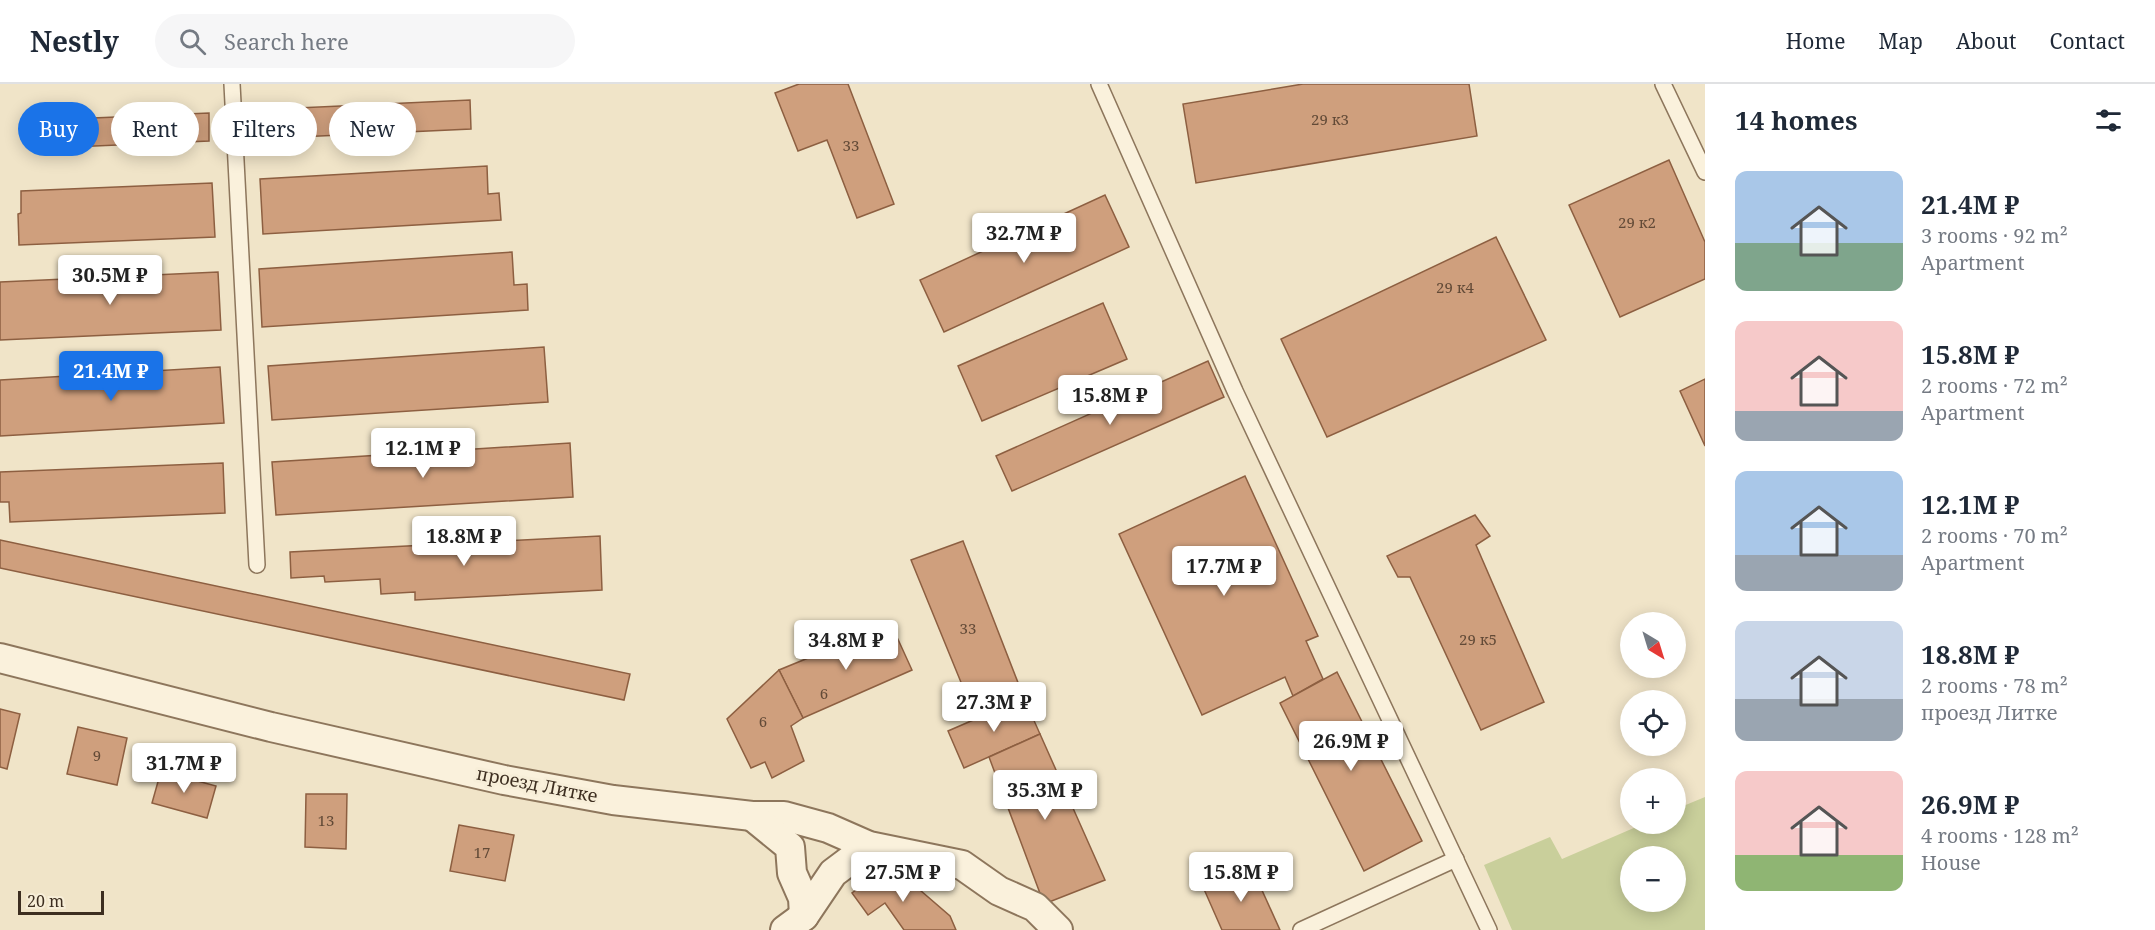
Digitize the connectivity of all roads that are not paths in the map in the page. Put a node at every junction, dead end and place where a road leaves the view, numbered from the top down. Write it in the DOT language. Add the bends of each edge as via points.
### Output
graph roads {
  1 [pos="232,84"];
  2 [pos="1099,84"];
  3 [pos="1663,84"];
  4 [pos="1705,172"];
  5 [pos="257,565"];
  6 [pos="0,658"];
  7 [pos="752,816"];
  8 [pos="869,846"];
  9 [pos="1456,859"];
  10 [pos="795,923"];
  11 [pos="1058,930"];
  12 [pos="1301,930"];
  13 [pos="1489,930"];
  1 -- 5 [label="lane"];
  2 -- 9 [label="lane" via="1235,391"];
  3 -- 4 [label="lane"];
  6 -- 7 [label="street, проезд Литке" via="271,727 504,780 613,800"];
  7 -- 8 [label="street, проезд Литке" via="784,816 828,828"];
  7 -- 10 [label="street" via="790,847 792,873 803,898"];
  8 -- 10 [label="street" via="832,873"];
  8 -- 11 [label="street, проезд Литке" via="962,865 999,891 1035,907"];
  9 -- 12 [label="lane"];
  9 -- 13 [label="lane"];
}
